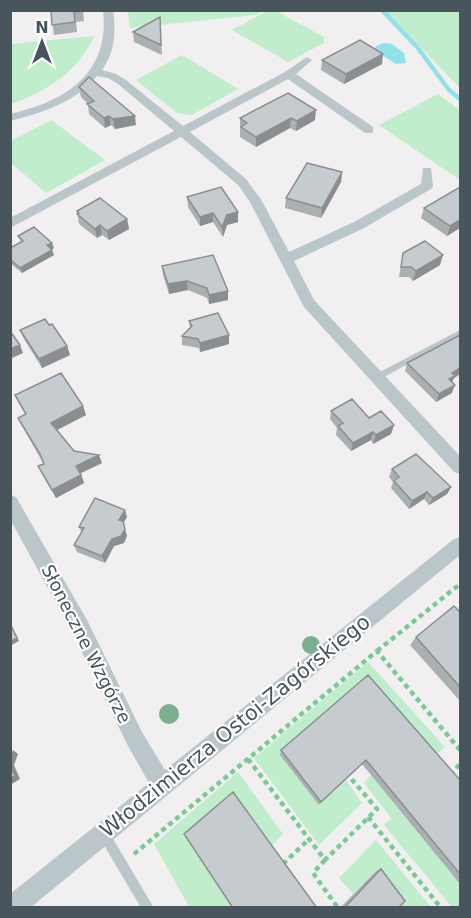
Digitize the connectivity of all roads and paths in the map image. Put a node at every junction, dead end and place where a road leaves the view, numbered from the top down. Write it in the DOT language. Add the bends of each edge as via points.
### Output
graph roads {
  1 [pos="108,10"];
  2 [pos="307,60"];
  3 [pos="94,72"];
  4 [pos="290,74"];
  5 [pos="10,118"];
  6 [pos="369,130"];
  7 [pos="183,132"];
  8 [pos="427,171"];
  9 [pos="10,224"];
  10 [pos="286,259"];
  11 [pos="460,333"];
  12 [pos="378,377"];
  13 [pos="460,467"];
  14 [pos="10,502"];
  15 [pos="460,545"];
  16 [pos="459,587"];
  17 [pos="377,651"];
  18 [pos="460,750"];
  19 [pos="248,759"];
  20 [pos="460,764"];
  21 [pos="349,777"];
  22 [pos="447,777"];
  23 [pos="162,785"];
  24 [pos="368,818"];
  25 [pos="103,833"];
  26 [pos="309,839"];
  27 [pos="325,860"];
  28 [pos="123,864"];
  29 [pos="283,864"];
  30 [pos="11,908"];
  31 [pos="148,908"];
  32 [pos="338,908"];
  33 [pos="441,908"];
  1 -- 3 [label="street" via="110,35 103,59"];
  2 -- 4 [label="street"];
  3 -- 5 [label="street" via="76,90"];
  3 -- 7 [label="street" via="112,76"];
  4 -- 6 [label="street"];
  4 -- 7 [label="street"];
  7 -- 9 [label="street"];
  7 -- 10 [label="street" via="242,182"];
  8 -- 10 [label="street" via="427,186 359,225"];
  10 -- 12 [label="street" via="309,303"];
  11 -- 12 [label="lane"];
  12 -- 13 [label="street"];
  14 -- 23 [label="street, Słoneczne Wzgórze"];
  15 -- 23 [label="street, Włodzimierza Ostoi-Zagórskiego"];
  16 -- 17 [label="path"];
  17 -- 18 [label="path"];
  17 -- 19 [label="path"];
  19 -- 26 [label="path"];
  19 -- 28 [label="path"];
  20 -- 22 [label="path"];
  21 -- 24 [label="path" via="377,809"];
  23 -- 25 [label="street, Włodzimierza Ostoi-Zagórskiego"];
  24 -- 27 [label="path"];
  24 -- 33 [label="path"];
  25 -- 28 [label="lane"];
  25 -- 30 [label="street, Włodzimierza Ostoi-Zagórskiego"];
  26 -- 27 [label="path"];
  26 -- 29 [label="path"];
  27 -- 32 [label="path" via="313,873"];
  28 -- 31 [label="lane"];
}
